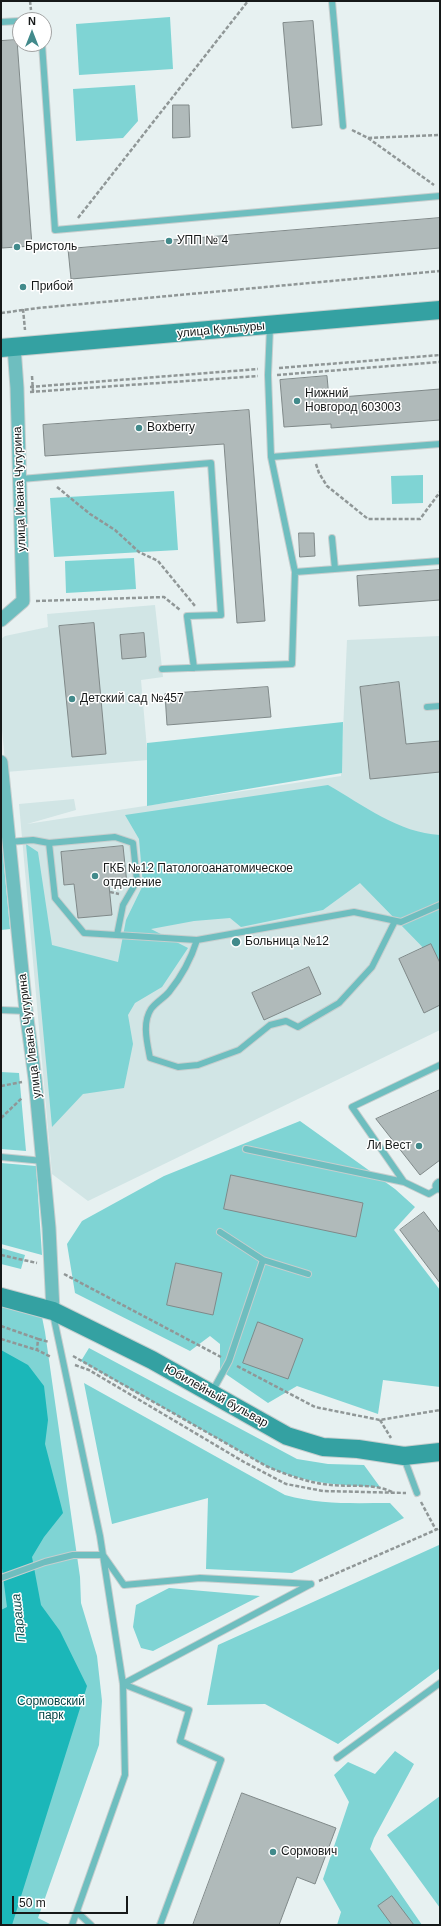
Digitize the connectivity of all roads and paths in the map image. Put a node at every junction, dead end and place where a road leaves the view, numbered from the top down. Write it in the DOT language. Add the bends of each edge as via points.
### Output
graph roads {
  1 [pos="248,1"];
  2 [pos="332,1"];
  3 [pos="12,21"];
  4 [pos="1,22"];
  5 [pos="43,52"];
  6 [pos="343,126"];
  7 [pos="440,135"];
  8 [pos="368,138"];
  9 [pos="440,190"];
  10 [pos="440,196"];
  11 [pos="70,228"];
  12 [pos="440,271"];
  13 [pos="440,310"];
  14 [pos="1,313"];
  15 [pos="270,325"];
  16 [pos="7,348"];
  17 [pos="440,354"];
  18 [pos="440,362"];
  19 [pos="268,372"];
  20 [pos="17,390"];
  21 [pos="440,444"];
  22 [pos="313,454"];
  23 [pos="270,457"];
  24 [pos="46,476"];
  25 [pos="21,478"];
  26 [pos="440,492"];
  27 [pos="332,538"];
  28 [pos="440,561"];
  29 [pos="335,569"];
  30 [pos="295,572"];
  31 [pos="23,601"];
  32 [pos="187,616"];
  33 [pos="204,616"];
  34 [pos="1,620"];
  35 [pos="194,668"];
  36 [pos="162,669"];
  37 [pos="440,706"];
  38 [pos="427,707"];
  39 [pos="1,762"];
  40 [pos="9,842"];
  41 [pos="49,843"];
  42 [pos="440,905"];
  43 [pos="395,921"];
  44 [pos="117,935"];
  45 [pos="197,940"];
  46 [pos="1,1010"];
  47 [pos="26,1011"];
  48 [pos="440,1065"];
  49 [pos="35,1079"];
  50 [pos="1,1086"];
  51 [pos="1,1118"];
  52 [pos="246,1149"];
  53 [pos="1,1157"];
  54 [pos="43,1160"];
  55 [pos="404,1182"];
  56 [pos="440,1186"];
  57 [pos="220,1232"];
  58 [pos="1,1255"];
  59 [pos="264,1260"];
  60 [pos="51,1266"];
  61 [pos="308,1274"];
  62 [pos="1,1296"];
  63 [pos="52,1311"];
  64 [pos="1,1326"];
  65 [pos="1,1339"];
  66 [pos="38,1339"];
  67 [pos="37,1350"];
  68 [pos="62,1350"];
  69 [pos="64,1361"];
  70 [pos="229,1361"];
  71 [pos="211,1394"];
  72 [pos="440,1410"];
  73 [pos="440,1452"];
  74 [pos="404,1456"];
  75 [pos="393,1493"];
  76 [pos="417,1493"];
  77 [pos="440,1528"];
  78 [pos="436,1530"];
  79 [pos="104,1555"];
  80 [pos="1,1578"];
  81 [pos="311,1584"];
  82 [pos="440,1683"];
  83 [pos="123,1684"];
  84 [pos="338,1758"];
  85 [pos="77,1912"];
  86 [pos="72,1925"];
  87 [pos="91,1925"];
  88 [pos="160,1925"];
  1 -- 11 [label="path"];
  2 -- 6 [label="lane"];
  3 -- 4 [label="lane"];
  5 -- 11 [label="lane" via="55,230"];
  6 -- 8 [label="path"];
  7 -- 8 [label="path"];
  8 -- 9 [label="path"];
  10 -- 11 [label="lane"];
  12 -- 14 [label="path"];
  13 -- 15 [label="street, улица Культуры"];
  15 -- 16 [label="street, улица Культуры"];
  15 -- 19 [label="lane"];
  16 -- 20 [label="street, улица Ивана Чугурина"];
  17 -- 19 [label="path"];
  18 -- 19 [label="path"];
  19 -- 20 [label="path"];
  19 -- 20 [label="path"];
  19 -- 23 [label="lane"];
  20 -- 25 [label="street, улица Ивана Чугурина"];
  21 -- 22 [label="lane"];
  22 -- 23 [label="lane"];
  22 -- 26 [label="path" via="319,473 327,486 368,520 420,519"];
  23 -- 30 [label="lane"];
  24 -- 25 [label="lane"];
  24 -- 33 [label="path" via="66,495 115,530 139,552 158,561"];
  24 -- 33 [label="lane" via="211,463 221,615"];
  25 -- 31 [label="street, улица Ивана Чугурина"];
  27 -- 29 [label="lane"];
  28 -- 29 [label="lane"];
  29 -- 30 [label="lane"];
  30 -- 35 [label="lane" via="292,664"];
  31 -- 32 [label="path" via="164,597"];
  31 -- 34 [label="street"];
  32 -- 33 [label="lane"];
  32 -- 35 [label="lane"];
  35 -- 36 [label="lane"];
  37 -- 38 [label="lane"];
  39 -- 40 [label="street, улица Ивана Чугурина"];
  40 -- 41 [label="lane" via="33,840"];
  40 -- 47 [label="street, улица Ивана Чугурина"];
  41 -- 44 [label="lane" via="55,898 84,933"];
  41 -- 44 [label="lane" via="115,837 133,843 137,881 124,905"];
  42 -- 43 [label="lane" via="401,922"];
  43 -- 45 [label="lane" via="354,912"];
  43 -- 45 [label="lane" via="372,967 339,1003 298,1027 286,1021 270,1025 240,1050 198,1065 178,1067 150,1058 146,1031 151,1009 169,992 193,954"];
  44 -- 45 [label="lane"];
  46 -- 47 [label="lane"];
  47 -- 49 [label="street, улица Ивана Чугурина"];
  48 -- 55 [label="lane" via="352,1107"];
  49 -- 50 [label="path"];
  49 -- 51 [label="path" via="19,1102"];
  49 -- 54 [label="street, улица Ивана Чугурина"];
  52 -- 55 [label="lane"];
  53 -- 54 [label="lane"];
  54 -- 60 [label="street, улица Ивана Чугурина"];
  55 -- 56 [label="lane" via="429,1194"];
  57 -- 59 [label="lane"];
  58 -- 60 [label="path"];
  59 -- 61 [label="lane"];
  59 -- 70 [label="lane"];
  60 -- 63 [label="street, улица Ивана Чугурина"];
  60 -- 70 [label="path"];
  62 -- 63 [label="street, Юбилейный бульвар"];
  63 -- 68 [label="lane"];
  63 -- 71 [label="street, Юбилейный бульвар" via="152,1360"];
  64 -- 66 [label="path"];
  65 -- 67 [label="path"];
  66 -- 67 [label="path"];
  66 -- 68 [label="path"];
  67 -- 69 [label="path"];
  68 -- 69 [label="lane"];
  68 -- 75 [label="path" via="291,1477 330,1485 380,1486"];
  69 -- 75 [label="path" via="89,1370 286,1484 323,1491"];
  69 -- 79 [label="lane"];
  70 -- 71 [label="lane"];
  70 -- 72 [label="path" via="315,1407 380,1420"];
  71 -- 74 [label="street, Юбилейный бульвар" via="286,1436 323,1447"];
  73 -- 74 [label="street, Юбилейный бульвар"];
  74 -- 76 [label="lane"];
  75 -- 76 [label="path"];
  76 -- 78 [label="path"];
  77 -- 78 [label="path"];
  78 -- 81 [label="path"];
  79 -- 80 [label="lane" via="73,1555"];
  79 -- 81 [label="lane" via="124,1585 200,1578"];
  79 -- 83 [label="lane"];
  81 -- 83 [label="lane"];
  82 -- 84 [label="lane"];
  83 -- 85 [label="lane" via="125,1775"];
  83 -- 88 [label="lane" via="189,1710 180,1741 222,1760"];
  85 -- 86 [label="lane"];
  85 -- 87 [label="lane"];
}
